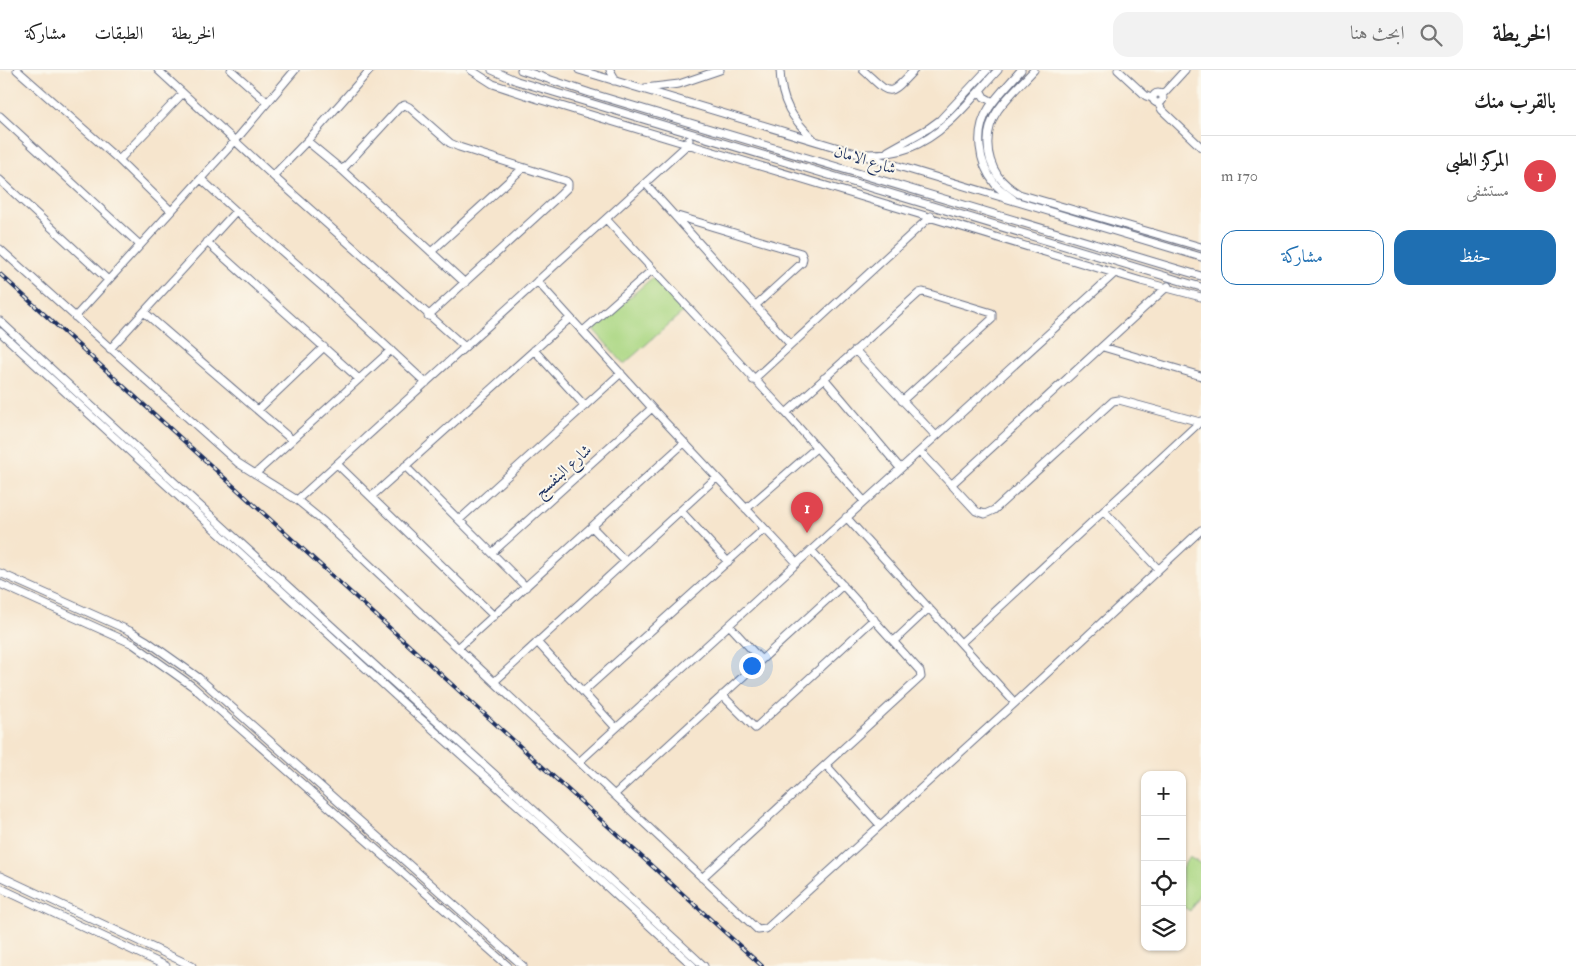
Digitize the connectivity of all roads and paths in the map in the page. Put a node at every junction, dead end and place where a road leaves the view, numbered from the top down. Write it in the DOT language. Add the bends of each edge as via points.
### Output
graph roads {
  1 [pos="17,70"];
  2 [pos="158,70"];
  3 [pos="231,70"];
  4 [pos="295,70"];
  5 [pos="370,70"];
  6 [pos="471,70"];
  7 [pos="492,70"];
  8 [pos="521,70"];
  9 [pos="579,70"];
  10 [pos="610,70"];
  11 [pos="719,70"];
  12 [pos="780,70"];
  13 [pos="863,70"];
  14 [pos="914,70"];
  15 [pos="987,70"];
  16 [pos="998,70"];
  17 [pos="1021,70"];
  18 [pos="1034,70"];
  19 [pos="1118,70"];
  20 [pos="1185,70"];
  21 [pos="614,81"];
  22 [pos="640,88"];
  23 [pos="980,90"];
  24 [pos="183,93"];
  25 [pos="590,93"];
  26 [pos="1162,95"];
  27 [pos="1152,98"];
  28 [pos="267,102"];
  29 [pos="587,102"];
  30 [pos="993,102"];
  31 [pos="1158,104"];
  32 [pos="0,116"];
  33 [pos="694,124"];
  34 [pos="691,133"];
  35 [pos="235,141"];
  36 [pos="307,141"];
  37 [pos="814,141"];
  38 [pos="688,144"];
  39 [pos="1201,147"];
  40 [pos="860,154"];
  41 [pos="884,154"];
  42 [pos="119,160"];
  43 [pos="523,168"];
  44 [pos="342,170"];
  45 [pos="273,176"];
  46 [pos="201,179"];
  47 [pos="0,180"];
  48 [pos="645,183"];
  49 [pos="900,185"];
  50 [pos="896,196"];
  51 [pos="1018,202"];
  52 [pos="938,208"];
  53 [pos="171,210"];
  54 [pos="236,212"];
  55 [pos="674,214"];
  56 [pos="929,217"];
  57 [pos="606,219"];
  58 [pos="1072,236"];
  59 [pos="207,242"];
  60 [pos="140,245"];
  61 [pos="1068,247"];
  62 [pos="1201,247"];
  63 [pos="0,249"];
  64 [pos="431,252"];
  65 [pos="1201,258"];
  66 [pos="652,270"];
  67 [pos="1115,273"];
  68 [pos="1201,276"];
  69 [pos="108,280"];
  70 [pos="1174,280"];
  71 [pos="537,281"];
  72 [pos="465,282"];
  73 [pos="1167,287"];
  74 [pos="1201,287"];
  75 [pos="1201,297"];
  76 [pos="756,305"];
  77 [pos="144,312"];
  78 [pos="428,316"];
  79 [pos="75,317"];
  80 [pos="570,318"];
  81 [pos="0,321"];
  82 [pos="583,331"];
  83 [pos="0,332"];
  84 [pos="791,345"];
  85 [pos="1103,346"];
  86 [pos="465,347"];
  87 [pos="324,348"];
  88 [pos="110,349"];
  89 [pos="392,350"];
  90 [pos="534,350"];
  91 [pos="854,350"];
  92 [pos="621,373"];
  93 [pos="1201,376"];
  94 [pos="824,378"];
  95 [pos="359,379"];
  96 [pos="753,380"];
  97 [pos="426,382"];
  98 [pos="902,401"];
  99 [pos="585,406"];
  100 [pos="652,408"];
  101 [pos="258,410"];
  102 [pos="786,414"];
  103 [pos="1201,421"];
  104 [pos="936,436"];
  105 [pos="292,440"];
  106 [pos="684,443"];
  107 [pos="816,448"];
  108 [pos="920,450"];
  109 [pos="337,464"];
  110 [pos="405,466"];
  111 [pos="900,468"];
  112 [pos="255,474"];
  113 [pos="716,478"];
  114 [pos="951,485"];
  115 [pos="371,497"];
  116 [pos="297,500"];
  117 [pos="864,501"];
  118 [pos="746,509"];
  119 [pos="681,511"];
  120 [pos="1104,511"];
  121 [pos="846,518"];
  122 [pos="459,520"];
  123 [pos="592,527"];
  124 [pos="764,529"];
  125 [pos="1201,530"];
  126 [pos="811,550"];
  127 [pos="492,553"];
  128 [pos="625,562"];
  129 [pos="728,562"];
  130 [pos="797,563"];
  131 [pos="1158,569"];
  132 [pos="0,573"];
  133 [pos="0,584"];
  134 [pos="843,585"];
  135 [pos="526,587"];
  136 [pos="929,608"];
  137 [pos="494,616"];
  138 [pos="874,619"];
  139 [pos="728,625"];
  140 [pos="894,641"];
  141 [pos="537,642"];
  142 [pos="961,643"];
  143 [pos="458,648"];
  144 [pos="761,660"];
  145 [pos="187,669"];
  146 [pos="180,678"];
  147 [pos="494,682"];
  148 [pos="583,692"];
  149 [pos="722,696"];
  150 [pos="1015,703"];
  151 [pos="616,728"];
  152 [pos="579,762"];
  153 [pos="826,765"];
  154 [pos="614,795"];
  155 [pos="880,825"];
  156 [pos="0,876"];
  157 [pos="702,878"];
  158 [pos="0,888"];
  159 [pos="512,964"];
  160 [pos="166,966"];
  161 [pos="192,966"];
  162 [pos="523,966"];
  163 [pos="693,966"];
  164 [pos="704,966"];
  1 -- 42 [label="street"];
  2 -- 24 [label="street"];
  3 -- 28 [label="street"];
  4 -- 28 [label="street"];
  5 -- 36 [label="street"];
  6 -- 38 [label="street" via="504,89"];
  7 -- 29 [label="street" via="517,82"];
  8 -- 25 [label="street, شارع الامان"];
  9 -- 21 [label="street, شارع الامان"];
  10 -- 21 [label="street"];
  11 -- 22 [label="street" via="679,84"];
  12 -- 37 [label="street" via="782,92 790,113"];
  13 -- 14 [label="street" via="889,91 898,87"];
  15 -- 41 [label="street" via="940,120"];
  16 -- 23 [label="street"];
  17 -- 30 [label="street"];
  18 -- 62 [label="street" via="997,111 991,124 988,150 998,176 1007,186 1019,194"];
  19 -- 27 [label="street"];
  20 -- 26 [label="street"];
  21 -- 22 [label="street, شارع الامان"];
  22 -- 37 [label="street, شارع الامان"];
  23 -- 30 [label="street"];
  23 -- 41 [label="street" via="930,138"];
  24 -- 35 [label="street"];
  24 -- 42 [label="street"];
  25 -- 29 [label="street"];
  25 -- 33 [label="street, شارع الامان"];
  26 -- 27 [label="street" via="1157,93"];
  26 -- 31 [label="street"];
  27 -- 31 [label="street"];
  28 -- 35 [label="street"];
  29 -- 34 [label="street"];
  30 -- 51 [label="street" via="980,130 982,157 995,184"];
  31 -- 39 [label="street"];
  32 -- 60 [label="street"];
  33 -- 34 [label="street"];
  33 -- 49 [label="street, شارع الامان"];
  34 -- 38 [label="street"];
  34 -- 50 [label="street"];
  35 -- 45 [label="street"];
  35 -- 46 [label="street"];
  36 -- 44 [label="street"];
  36 -- 45 [label="street"];
  37 -- 40 [label="street, شارع الامان"];
  38 -- 48 [label="street"];
  38 -- 56 [label="street"];
  40 -- 41 [label="street"];
  40 -- 51 [label="street, شارع الامان"];
  42 -- 53 [label="street"];
  43 -- 44 [label="street" via="450,143 405,105"];
  43 -- 64 [label="street"];
  43 -- 72 [label="street" via="566,181 568,187"];
  44 -- 64 [label="street"];
  45 -- 78 [label="street"];
  46 -- 53 [label="street"];
  46 -- 54 [label="street"];
  47 -- 69 [label="street"];
  48 -- 55 [label="street"];
  48 -- 57 [label="street"];
  49 -- 50 [label="street"];
  49 -- 58 [label="street, شارع الامان"];
  50 -- 52 [label="street"];
  51 -- 65 [label="street, شارع الامان"];
  52 -- 56 [label="street"];
  52 -- 61 [label="street"];
  53 -- 60 [label="street"];
  54 -- 59 [label="street"];
  54 -- 89 [label="street"];
  55 -- 76 [label="street"];
  55 -- 76 [label="street" via="800,253 802,263"];
  56 -- 67 [label="street"];
  56 -- 84 [label="street"];
  57 -- 66 [label="street"];
  57 -- 71 [label="street"];
  58 -- 61 [label="street"];
  58 -- 68 [label="street, شارع الامان"];
  59 -- 77 [label="street"];
  59 -- 87 [label="street"];
  60 -- 69 [label="street"];
  61 -- 70 [label="street"];
  63 -- 79 [label="street"];
  64 -- 72 [label="street"];
  66 -- 82 [label="street"];
  66 -- 96 [label="street"];
  67 -- 73 [label="street"];
  67 -- 104 [label="street"];
  69 -- 79 [label="street"];
  70 -- 73 [label="street"];
  70 -- 74 [label="street"];
  71 -- 80 [label="street"];
  71 -- 86 [label="street"];
  72 -- 78 [label="street"];
  73 -- 75 [label="street"];
  73 -- 85 [label="street"];
  76 -- 84 [label="street"];
  77 -- 88 [label="street"];
  77 -- 101 [label="street"];
  78 -- 86 [label="street"];
  79 -- 88 [label="street"];
  80 -- 82 [label="street"];
  80 -- 90 [label="street"];
  81 -- 164 [label="street"];
  82 -- 92 [label="street"];
  83 -- 163 [label="street"];
  84 -- 96 [label="street"];
  85 -- 93 [label="street"];
  85 -- 114 [label="street"];
  86 -- 97 [label="street"];
  87 -- 95 [label="street"];
  87 -- 101 [label="street"];
  88 -- 112 [label="street" via="238,463"];
  89 -- 95 [label="street"];
  89 -- 97 [label="street"];
  90 -- 99 [label="street"];
  90 -- 110 [label="street"];
  91 -- 94 [label="street"];
  91 -- 98 [label="street"];
  91 -- 98 [label="street" via="915,295 923,292 992,313 992,319"];
  92 -- 99 [label="street"];
  92 -- 100 [label="street"];
  94 -- 102 [label="street"];
  94 -- 111 [label="street"];
  95 -- 105 [label="street"];
  96 -- 102 [label="street"];
  97 -- 109 [label="street"];
  98 -- 104 [label="street"];
  99 -- 122 [label="street"];
  100 -- 106 [label="street"];
  100 -- 127 [label="street, شارع البنفسج"];
  101 -- 105 [label="street"];
  102 -- 107 [label="street"];
  103 -- 114 [label="street" via="1116,400 990,512 976,512"];
  103 -- 120 [label="street"];
  104 -- 108 [label="street"];
  105 -- 112 [label="street"];
  106 -- 113 [label="street"];
  106 -- 123 [label="street"];
  107 -- 117 [label="street"];
  107 -- 118 [label="street"];
  108 -- 111 [label="street"];
  108 -- 114 [label="street"];
  109 -- 115 [label="street"];
  109 -- 116 [label="street"];
  110 -- 115 [label="street"];
  110 -- 122 [label="street"];
  111 -- 117 [label="street"];
  112 -- 116 [label="street"];
  113 -- 118 [label="street"];
  113 -- 119 [label="street"];
  115 -- 137 [label="street"];
  116 -- 143 [label="street"];
  117 -- 121 [label="street"];
  118 -- 124 [label="street"];
  119 -- 128 [label="street"];
  119 -- 129 [label="street"];
  120 -- 131 [label="street"];
  120 -- 142 [label="street"];
  121 -- 126 [label="street"];
  121 -- 136 [label="street"];
  122 -- 127 [label="street"];
  123 -- 128 [label="street"];
  123 -- 135 [label="street"];
  124 -- 129 [label="street"];
  124 -- 130 [label="street"];
  125 -- 131 [label="street"];
  126 -- 130 [label="street"];
  126 -- 134 [label="street"];
  127 -- 135 [label="street"];
  128 -- 141 [label="street"];
  129 -- 148 [label="street"];
  130 -- 139 [label="street"];
  131 -- 150 [label="street"];
  132 -- 145 [label="street" via="130,631"];
  133 -- 146 [label="street" via="133,644"];
  134 -- 138 [label="street"];
  134 -- 144 [label="street"];
  135 -- 137 [label="street"];
  136 -- 140 [label="street"];
  136 -- 142 [label="street"];
  137 -- 143 [label="street"];
  138 -- 140 [label="street"];
  138 -- 149 [label="street" via="755,728"];
  139 -- 144 [label="street"];
  139 -- 151 [label="street"];
  140 -- 153 [label="street" via="920,670 921,677"];
  141 -- 147 [label="street"];
  141 -- 148 [label="street"];
  142 -- 150 [label="street"];
  143 -- 147 [label="street"];
  144 -- 149 [label="street"];
  145 -- 146 [label="street"];
  145 -- 159 [label="street"];
  146 -- 159 [label="street"];
  147 -- 152 [label="street"];
  148 -- 151 [label="street"];
  149 -- 154 [label="street"];
  150 -- 155 [label="street"];
  151 -- 152 [label="street"];
  152 -- 154 [label="street"];
  153 -- 155 [label="street"];
  153 -- 157 [label="street"];
  154 -- 157 [label="street"];
  155 -- 157 [label="street" via="764,930 756,929"];
  156 -- 161 [label="street"];
  158 -- 160 [label="street"];
  159 -- 162 [label="street"];
}
